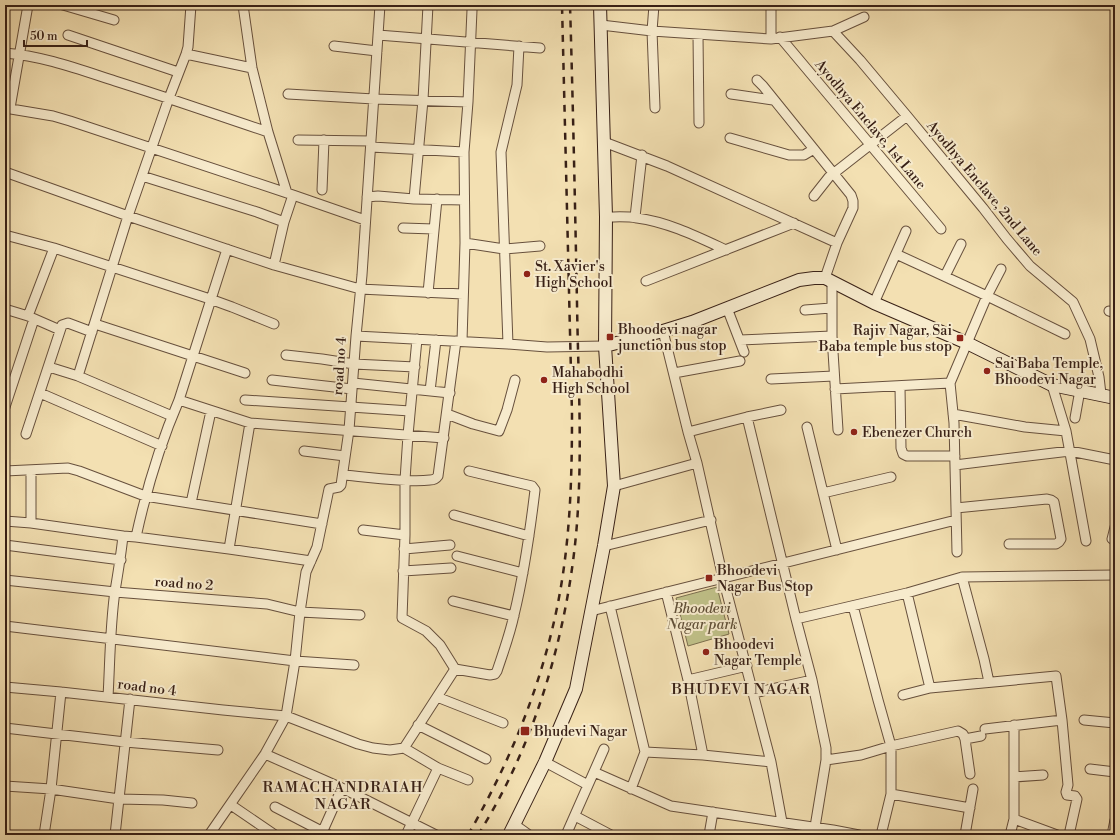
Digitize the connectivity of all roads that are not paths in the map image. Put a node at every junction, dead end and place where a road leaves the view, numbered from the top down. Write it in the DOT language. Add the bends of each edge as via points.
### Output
graph roads {
  1 [pos="28,5"];
  2 [pos="63,5"];
  3 [pos="191,5"];
  4 [pos="244,5"];
  5 [pos="380,5"];
  6 [pos="428,5"];
  7 [pos="600,5"];
  8 [pos="654,5"];
  9 [pos="657,5"];
  10 [pos="771,5"];
  11 [pos="472,10"];
  12 [pos="864,18"];
  13 [pos="114,20"];
  14 [pos="600,25"];
  15 [pos="652,31"];
  16 [pos="833,31"];
  17 [pos="68,35"];
  18 [pos="378,35"];
  19 [pos="698,35"];
  20 [pos="776,38"];
  21 [pos="426,39"];
  22 [pos="471,43"];
  23 [pos="334,46"];
  24 [pos="519,46"];
  25 [pos="540,48"];
  26 [pos="377,50"];
  27 [pos="5,53"];
  28 [pos="18,54"];
  29 [pos="186,54"];
  30 [pos="252,68"];
  31 [pos="178,72"];
  32 [pos="757,80"];
  33 [pos="288,94"];
  34 [pos="731,94"];
  35 [pos="169,98"];
  36 [pos="374,99"];
  37 [pos="422,100"];
  38 [pos="773,100"];
  39 [pos="468,102"];
  40 [pos="7,108"];
  41 [pos="655,108"];
  42 [pos="907,116"];
  43 [pos="699,123"];
  44 [pos="268,132"];
  45 [pos="730,138"];
  46 [pos="298,140"];
  47 [pos="324,140"];
  48 [pos="604,142"];
  49 [pos="371,144"];
  50 [pos="869,145"];
  51 [pos="152,148"];
  52 [pos="814,149"];
  53 [pos="418,150"];
  54 [pos="464,152"];
  55 [pos="642,155"];
  56 [pos="5,172"];
  57 [pos="834,173"];
  58 [pos="142,176"];
  59 [pos="322,190"];
  60 [pos="290,194"];
  61 [pos="814,196"];
  62 [pos="367,197"];
  63 [pos="414,199"];
  64 [pos="437,200"];
  65 [pos="464,200"];
  66 [pos="128,216"];
  67 [pos="606,217"];
  68 [pos="635,217"];
  69 [pos="365,220"];
  70 [pos="284,222"];
  71 [pos="794,224"];
  72 [pos="403,228"];
  73 [pos="434,229"];
  74 [pos="941,229"];
  75 [pos="906,231"];
  76 [pos="6,235"];
  77 [pos="465,243"];
  78 [pos="837,243"];
  79 [pos="961,244"];
  80 [pos="5,245"];
  81 [pos="540,246"];
  82 [pos="54,248"];
  83 [pos="504,248"];
  84 [pos="227,249"];
  85 [pos="726,250"];
  86 [pos="896,254"];
  87 [pos="274,265"];
  88 [pos="113,267"];
  89 [pos="1000,269"];
  90 [pos="945,276"];
  91 [pos="828,280"];
  92 [pos="646,281"];
  93 [pos="360,289"];
  94 [pos="428,293"];
  95 [pos="464,294"];
  96 [pos="987,296"];
  97 [pos="210,299"];
  98 [pos="874,303"];
  99 [pos="727,308"];
  100 [pos="831,308"];
  101 [pos="5,309"];
  102 [pos="805,310"];
  103 [pos="31,317"];
  104 [pos="274,324"];
  105 [pos="94,328"];
  106 [pos="60,330"];
  107 [pos="663,331"];
  108 [pos="1065,334"];
  109 [pos="356,336"];
  110 [pos="832,336"];
  111 [pos="417,339"];
  112 [pos="436,340"];
  113 [pos="740,340"];
  114 [pos="459,341"];
  115 [pos="967,343"];
  116 [pos="508,344"];
  117 [pos="605,346"];
  118 [pos="744,352"];
  119 [pos="286,355"];
  120 [pos="193,356"];
  121 [pos="740,361"];
  122 [pos="354,364"];
  123 [pos="49,367"];
  124 [pos="415,367"];
  125 [pos="674,372"];
  126 [pos="244,373"];
  127 [pos="78,376"];
  128 [pos="834,376"];
  129 [pos="771,379"];
  130 [pos="272,380"];
  131 [pos="515,380"];
  132 [pos="950,384"];
  133 [pos="1052,385"];
  134 [pos="353,386"];
  135 [pos="900,387"];
  136 [pos="413,389"];
  137 [pos="835,389"];
  138 [pos="1080,390"];
  139 [pos="430,391"];
  140 [pos="40,393"];
  141 [pos="450,393"];
  142 [pos="1101,394"];
  143 [pos="1115,398"];
  144 [pos="179,400"];
  145 [pos="245,400"];
  146 [pos="350,406"];
  147 [pos="5,407"];
  148 [pos="781,410"];
  149 [pos="211,411"];
  150 [pos="410,411"];
  151 [pos="447,414"];
  152 [pos="954,414"];
  153 [pos="172,416"];
  154 [pos="747,417"];
  155 [pos="1075,418"];
  156 [pos="250,423"];
  157 [pos="807,427"];
  158 [pos="349,430"];
  159 [pos="838,430"];
  160 [pos="1066,431"];
  161 [pos="688,432"];
  162 [pos="26,434"];
  163 [pos="408,435"];
  164 [pos="444,438"];
  165 [pos="162,446"];
  166 [pos="304,451"];
  167 [pos="1070,451"];
  168 [pos="346,456"];
  169 [pos="955,460"];
  170 [pos="1115,460"];
  171 [pos="698,463"];
  172 [pos="31,470"];
  173 [pos="5,471"];
  174 [pos="468,471"];
  175 [pos="343,475"];
  176 [pos="891,477"];
  177 [pos="404,480"];
  178 [pos="614,486"];
  179 [pos="823,493"];
  180 [pos="145,496"];
  181 [pos="191,503"];
  182 [pos="956,508"];
  183 [pos="234,510"];
  184 [pos="454,515"];
  185 [pos="711,520"];
  186 [pos="956,520"];
  187 [pos="5,521"];
  188 [pos="31,523"];
  189 [pos="322,524"];
  190 [pos="1115,526"];
  191 [pos="363,530"];
  192 [pos="405,535"];
  193 [pos="123,536"];
  194 [pos="529,536"];
  195 [pos="136,537"];
  196 [pos="1112,539"];
  197 [pos="1086,541"];
  198 [pos="450,544"];
  199 [pos="1009,544"];
  200 [pos="5,545"];
  201 [pos="604,546"];
  202 [pos="229,549"];
  203 [pos="404,549"];
  204 [pos="838,550"];
  205 [pos="958,552"];
  206 [pos="457,556"];
  207 [pos="121,560"];
  208 [pos="311,561"];
  209 [pos="782,564"];
  210 [pos="451,568"];
  211 [pos="402,571"];
  212 [pos="523,573"];
  213 [pos="1115,575"];
  214 [pos="962,577"];
  215 [pos="723,578"];
  216 [pos="5,580"];
  217 [pos="115,592"];
  218 [pos="666,592"];
  219 [pos="907,593"];
  220 [pos="453,601"];
  221 [pos="610,606"];
  222 [pos="853,606"];
  223 [pos="590,610"];
  224 [pos="300,612"];
  225 [pos="360,615"];
  226 [pos="514,616"];
  227 [pos="796,619"];
  228 [pos="5,626"];
  229 [pos="111,638"];
  230 [pos="295,661"];
  231 [pos="354,664"];
  232 [pos="747,666"];
  233 [pos="455,669"];
  234 [pos="688,680"];
  235 [pos="812,680"];
  236 [pos="989,682"];
  237 [pos="5,687"];
  238 [pos="930,688"];
  239 [pos="61,692"];
  240 [pos="754,693"];
  241 [pos="903,694"];
  242 [pos="108,697"];
  243 [pos="437,697"];
  244 [pos="130,699"];
  245 [pos="286,716"];
  246 [pos="1062,720"];
  247 [pos="1084,720"];
  248 [pos="1115,722"];
  249 [pos="503,724"];
  250 [pos="418,725"];
  251 [pos="1014,725"];
  252 [pos="5,728"];
  253 [pos="56,733"];
  254 [pos="964,739"];
  255 [pos="125,742"];
  256 [pos="891,746"];
  257 [pos="404,748"];
  258 [pos="604,749"];
  259 [pos="218,750"];
  260 [pos="645,752"];
  261 [pos="265,754"];
  262 [pos="703,755"];
  263 [pos="486,759"];
  264 [pos="826,760"];
  265 [pos="545,762"];
  266 [pos="771,762"];
  267 [pos="438,768"];
  268 [pos="1090,769"];
  269 [pos="594,772"];
  270 [pos="1115,772"];
  271 [pos="970,774"];
  272 [pos="1043,775"];
  273 [pos="1014,777"];
  274 [pos="468,780"];
  275 [pos="588,785"];
  276 [pos="5,786"];
  277 [pos="342,788"];
  278 [pos="51,789"];
  279 [pos="632,789"];
  280 [pos="973,789"];
  281 [pos="891,794"];
  282 [pos="119,799"];
  283 [pos="192,803"];
  284 [pos="231,805"];
  285 [pos="275,807"];
  286 [pos="970,808"];
  287 [pos="713,812"];
  288 [pos="575,816"];
  289 [pos="1014,819"];
  290 [pos="1115,820"];
  291 [pos="782,822"];
  292 [pos="412,823"];
  293 [pos="815,827"];
  294 [pos="512,830"];
  295 [pos="324,834"];
  296 [pos="44,835"];
  297 [pos="115,835"];
  298 [pos="209,835"];
  299 [pos="275,835"];
  300 [pos="406,835"];
  301 [pos="436,835"];
  302 [pos="529,835"];
  303 [pos="566,835"];
  304 [pos="611,835"];
  305 [pos="709,835"];
  306 [pos="859,835"];
  307 [pos="881,835"];
  308 [pos="965,835"];
  309 [pos="1010,835"];
  310 [pos="1056,835"];
  311 [pos="1069,835"];
  312 [pos="1112,835"];
  1 -- 28 [label="street"];
  2 -- 13 [label="street"];
  3 -- 29 [label="street"];
  4 -- 30 [label="street"];
  5 -- 18 [label="street, road no 4"];
  6 -- 21 [label="street"];
  7 -- 14 [label="street"];
  8 -- 9 [label="street"];
  8 -- 15 [label="street"];
  10 -- 20 [label="street"];
  11 -- 22 [label="street"];
  12 -- 16 [label="street"];
  14 -- 15 [label="street"];
  14 -- 48 [label="street"];
  15 -- 19 [label="street"];
  15 -- 41 [label="street"];
  16 -- 20 [label="street"];
  16 -- 42 [label="street, Ayodhya Enclave, 2nd Lane"];
  17 -- 31 [label="street"];
  18 -- 21 [label="street"];
  18 -- 26 [label="street, road no 4"];
  19 -- 20 [label="street"];
  19 -- 43 [label="street"];
  20 -- 50 [label="street, Ayodhya Enclave, 1st Lane"];
  21 -- 22 [label="street"];
  21 -- 37 [label="street"];
  22 -- 24 [label="street"];
  22 -- 39 [label="street"];
  23 -- 26 [label="street"];
  24 -- 25 [label="street"];
  24 -- 83 [label="street" via="517,85 501,152"];
  26 -- 36 [label="street, road no 4"];
  27 -- 28 [label="street"];
  28 -- 35 [label="street" via="52,61"];
  28 -- 40 [label="street"];
  29 -- 30 [label="street"];
  29 -- 31 [label="street"];
  30 -- 44 [label="street"];
  31 -- 35 [label="street"];
  32 -- 38 [label="street"];
  33 -- 36 [label="street"];
  34 -- 38 [label="street"];
  35 -- 44 [label="street"];
  35 -- 51 [label="street"];
  36 -- 37 [label="street"];
  36 -- 49 [label="street, road no 4"];
  37 -- 39 [label="street"];
  37 -- 53 [label="street"];
  38 -- 52 [label="street"];
  39 -- 54 [label="street"];
  40 -- 51 [label="street" via="52,116"];
  42 -- 50 [label="street"];
  42 -- 142 [label="street, Ayodhya Enclave, 2nd Lane" via="1030,266 1073,302 1090,339"];
  44 -- 60 [label="street"];
  45 -- 52 [label="street" via="789,155 804,154"];
  46 -- 47 [label="street"];
  47 -- 49 [label="street"];
  47 -- 59 [label="street"];
  48 -- 55 [label="street"];
  48 -- 67 [label="street"];
  49 -- 53 [label="street"];
  49 -- 62 [label="street, road no 4"];
  50 -- 57 [label="street"];
  50 -- 74 [label="street, Ayodhya Enclave, 1st Lane"];
  51 -- 58 [label="street"];
  51 -- 60 [label="street"];
  52 -- 57 [label="street"];
  53 -- 54 [label="street"];
  53 -- 63 [label="street"];
  54 -- 65 [label="street"];
  55 -- 68 [label="street"];
  55 -- 71 [label="street"];
  56 -- 66 [label="street"];
  57 -- 61 [label="street"];
  57 -- 78 [label="street" via="851,195 853,202 853,208"];
  58 -- 66 [label="street"];
  58 -- 70 [label="street"];
  60 -- 69 [label="street"];
  60 -- 70 [label="street"];
  62 -- 63 [label="street"];
  62 -- 69 [label="street, road no 4"];
  63 -- 64 [label="street"];
  64 -- 65 [label="street"];
  64 -- 73 [label="street"];
  65 -- 77 [label="street"];
  66 -- 84 [label="street"];
  66 -- 88 [label="street"];
  67 -- 68 [label="street"];
  67 -- 117 [label="street"];
  68 -- 85 [label="street" via="652,220 694,235"];
  69 -- 93 [label="street, road no 4"];
  70 -- 87 [label="street"];
  71 -- 78 [label="street"];
  71 -- 85 [label="street"];
  72 -- 73 [label="street"];
  73 -- 94 [label="street"];
  75 -- 86 [label="street"];
  76 -- 80 [label="street"];
  76 -- 82 [label="street"];
  77 -- 83 [label="street"];
  77 -- 95 [label="street"];
  78 -- 91 [label="street"];
  79 -- 90 [label="street"];
  81 -- 83 [label="street"];
  82 -- 88 [label="street"];
  82 -- 103 [label="street"];
  83 -- 116 [label="street"];
  84 -- 87 [label="street"];
  84 -- 97 [label="street"];
  85 -- 92 [label="street"];
  86 -- 90 [label="street"];
  86 -- 98 [label="street"];
  87 -- 93 [label="street"];
  88 -- 97 [label="street"];
  88 -- 105 [label="street"];
  89 -- 96 [label="street"];
  90 -- 96 [label="street"];
  91 -- 98 [label="street"];
  91 -- 99 [label="street" via="799,280"];
  91 -- 100 [label="street"];
  93 -- 94 [label="street"];
  93 -- 109 [label="street, road no 4"];
  94 -- 95 [label="street"];
  95 -- 114 [label="street"];
  96 -- 108 [label="street"];
  96 -- 115 [label="street"];
  97 -- 104 [label="street"];
  97 -- 120 [label="street"];
  98 -- 115 [label="street"];
  99 -- 107 [label="street"];
  99 -- 113 [label="street"];
  100 -- 102 [label="street"];
  100 -- 110 [label="street"];
  101 -- 103 [label="street"];
  103 -- 106 [label="street"];
  103 -- 147 [label="street"];
  105 -- 106 [label="street" via="68,323 62,324"];
  105 -- 120 [label="street"];
  105 -- 127 [label="street"];
  106 -- 123 [label="street"];
  107 -- 117 [label="street"];
  107 -- 125 [label="street"];
  109 -- 111 [label="street"];
  109 -- 122 [label="street, road no 4"];
  110 -- 113 [label="street"];
  110 -- 128 [label="street"];
  111 -- 112 [label="street"];
  111 -- 124 [label="street"];
  112 -- 114 [label="street"];
  112 -- 139 [label="street"];
  113 -- 118 [label="street"];
  114 -- 116 [label="street"];
  114 -- 141 [label="street"];
  115 -- 132 [label="street"];
  115 -- 133 [label="street"];
  116 -- 117 [label="street" via="547,347"];
  117 -- 178 [label="street"];
  119 -- 122 [label="street"];
  120 -- 126 [label="street"];
  120 -- 144 [label="street"];
  121 -- 125 [label="street"];
  122 -- 124 [label="street"];
  122 -- 134 [label="street, road no 4"];
  123 -- 127 [label="street"];
  123 -- 140 [label="street"];
  124 -- 136 [label="street"];
  125 -- 161 [label="street"];
  127 -- 153 [label="street"];
  128 -- 129 [label="street"];
  128 -- 137 [label="street"];
  130 -- 134 [label="street"];
  131 -- 151 [label="street" via="499,431"];
  132 -- 135 [label="street"];
  132 -- 152 [label="street"];
  133 -- 138 [label="street"];
  133 -- 160 [label="street"];
  134 -- 136 [label="street"];
  134 -- 146 [label="street, road no 4"];
  135 -- 137 [label="street"];
  135 -- 169 [label="street" via="903,454"];
  136 -- 139 [label="street"];
  136 -- 150 [label="street"];
  137 -- 159 [label="street"];
  138 -- 142 [label="street"];
  138 -- 155 [label="street"];
  139 -- 141 [label="street"];
  140 -- 162 [label="street"];
  140 -- 165 [label="street"];
  141 -- 151 [label="street"];
  142 -- 143 [label="street"];
  144 -- 149 [label="street"];
  144 -- 153 [label="street"];
  145 -- 146 [label="street"];
  146 -- 150 [label="street"];
  146 -- 158 [label="street, road no 4"];
  148 -- 154 [label="street"];
  149 -- 156 [label="street"];
  149 -- 181 [label="street"];
  150 -- 163 [label="street"];
  151 -- 164 [label="street"];
  152 -- 160 [label="street" via="1024,427"];
  152 -- 169 [label="street"];
  153 -- 165 [label="street"];
  154 -- 161 [label="street"];
  154 -- 209 [label="street"];
  156 -- 158 [label="street"];
  156 -- 183 [label="street"];
  157 -- 179 [label="street"];
  158 -- 163 [label="street"];
  158 -- 168 [label="street, road no 4"];
  160 -- 167 [label="street"];
  161 -- 171 [label="street"];
  163 -- 164 [label="street"];
  163 -- 177 [label="street"];
  164 -- 177 [label="street" via="436,479"];
  165 -- 180 [label="street"];
  166 -- 168 [label="street"];
  167 -- 169 [label="street"];
  167 -- 170 [label="street"];
  167 -- 197 [label="street"];
  168 -- 175 [label="street, road no 4"];
  169 -- 182 [label="street"];
  171 -- 178 [label="street"];
  171 -- 185 [label="street"];
  172 -- 173 [label="street"];
  172 -- 180 [label="street" via="68,468"];
  172 -- 188 [label="street"];
  174 -- 194 [label="street" via="534,488"];
  175 -- 177 [label="street"];
  175 -- 189 [label="street" via="339,487 329,489"];
  176 -- 179 [label="street"];
  177 -- 192 [label="street"];
  178 -- 201 [label="street"];
  179 -- 204 [label="street"];
  180 -- 181 [label="street"];
  180 -- 195 [label="street"];
  181 -- 183 [label="street"];
  182 -- 186 [label="street"];
  182 -- 199 [label="street" via="1047,499 1054,502 1059,542"];
  183 -- 189 [label="street"];
  183 -- 202 [label="street"];
  184 -- 194 [label="street"];
  185 -- 201 [label="street"];
  185 -- 215 [label="street"];
  186 -- 204 [label="street"];
  186 -- 205 [label="street"];
  187 -- 188 [label="street"];
  188 -- 193 [label="street"];
  189 -- 208 [label="street"];
  190 -- 196 [label="street"];
  191 -- 192 [label="street"];
  192 -- 203 [label="street"];
  193 -- 195 [label="street"];
  193 -- 207 [label="street"];
  194 -- 212 [label="street"];
  195 -- 202 [label="street"];
  198 -- 203 [label="street"];
  200 -- 207 [label="street"];
  201 -- 223 [label="street"];
  202 -- 208 [label="street"];
  203 -- 211 [label="street"];
  204 -- 209 [label="street"];
  206 -- 212 [label="street"];
  207 -- 217 [label="street"];
  208 -- 224 [label="street" via="306,572"];
  209 -- 215 [label="street"];
  209 -- 227 [label="street"];
  210 -- 211 [label="street"];
  211 -- 233 [label="street" via="402,618 426,632 440,645"];
  212 -- 226 [label="street"];
  213 -- 214 [label="street"];
  214 -- 219 [label="street"];
  214 -- 236 [label="street"];
  215 -- 218 [label="street"];
  215 -- 232 [label="street"];
  216 -- 217 [label="street, road no 2"];
  217 -- 224 [label="street, road no 2" via="268,604"];
  217 -- 229 [label="street"];
  218 -- 221 [label="street"];
  218 -- 234 [label="street"];
  219 -- 222 [label="street"];
  219 -- 238 [label="street"];
  220 -- 226 [label="street"];
  221 -- 223 [label="street"];
  221 -- 260 [label="street"];
  222 -- 227 [label="street"];
  222 -- 256 [label="street"];
  223 -- 265 [label="street" via="576,689"];
  224 -- 225 [label="street, road no 2"];
  224 -- 230 [label="street"];
  226 -- 233 [label="street" via="495,674"];
  227 -- 235 [label="street"];
  228 -- 229 [label="street"];
  229 -- 230 [label="street"];
  229 -- 242 [label="street"];
  230 -- 231 [label="street"];
  230 -- 245 [label="street"];
  232 -- 234 [label="street"];
  232 -- 240 [label="street"];
  233 -- 243 [label="street"];
  234 -- 262 [label="street"];
  235 -- 240 [label="street"];
  235 -- 264 [label="street" via="826,748"];
  236 -- 238 [label="street"];
  236 -- 246 [label="street" via="1056,676"];
  237 -- 239 [label="street, road no 4"];
  238 -- 241 [label="street"];
  239 -- 242 [label="street, road no 4"];
  239 -- 253 [label="street"];
  240 -- 266 [label="street"];
  242 -- 244 [label="street, road no 4"];
  243 -- 249 [label="street"];
  243 -- 250 [label="street"];
  244 -- 245 [label="street, road no 4"];
  244 -- 255 [label="street"];
  245 -- 257 [label="street, road no 4" via="358,744 390,750"];
  245 -- 261 [label="street"];
  246 -- 251 [label="street"];
  246 -- 311 [label="street" via="1068,785 1066,792 1077,799"];
  247 -- 248 [label="street"];
  250 -- 257 [label="street"];
  250 -- 263 [label="street"];
  251 -- 254 [label="street"];
  251 -- 273 [label="street"];
  252 -- 253 [label="street"];
  253 -- 255 [label="street"];
  253 -- 278 [label="street"];
  254 -- 256 [label="street" via="958,730"];
  254 -- 271 [label="street"];
  255 -- 259 [label="street"];
  255 -- 282 [label="street"];
  256 -- 264 [label="street" via="861,755"];
  256 -- 281 [label="street"];
  257 -- 267 [label="street"];
  258 -- 269 [label="street"];
  260 -- 262 [label="street"];
  260 -- 279 [label="street"];
  261 -- 277 [label="street"];
  261 -- 284 [label="street"];
  262 -- 266 [label="street"];
  264 -- 293 [label="street"];
  265 -- 275 [label="street"];
  265 -- 294 [label="street"];
  266 -- 291 [label="street"];
  267 -- 274 [label="street"];
  267 -- 292 [label="street"];
  268 -- 270 [label="street"];
  269 -- 275 [label="street"];
  269 -- 279 [label="street"];
  272 -- 273 [label="street"];
  273 -- 289 [label="street"];
  275 -- 288 [label="street"];
  276 -- 278 [label="street"];
  277 -- 292 [label="street"];
  277 -- 295 [label="street"];
  278 -- 282 [label="street"];
  278 -- 296 [label="street"];
  279 -- 287 [label="street" via="671,806"];
  280 -- 286 [label="street"];
  281 -- 286 [label="street"];
  281 -- 307 [label="street"];
  282 -- 283 [label="street"];
  282 -- 297 [label="street"];
  284 -- 298 [label="street"];
  284 -- 299 [label="street"];
  285 -- 295 [label="street"];
  286 -- 308 [label="street"];
  287 -- 291 [label="street"];
  287 -- 305 [label="street"];
  288 -- 303 [label="street"];
  288 -- 304 [label="street"];
  289 -- 309 [label="street"];
  289 -- 310 [label="street"];
  290 -- 312 [label="street"];
  291 -- 293 [label="street"];
  292 -- 300 [label="street"];
  292 -- 301 [label="street"];
  293 -- 306 [label="street"];
  294 -- 302 [label="street"];
}
